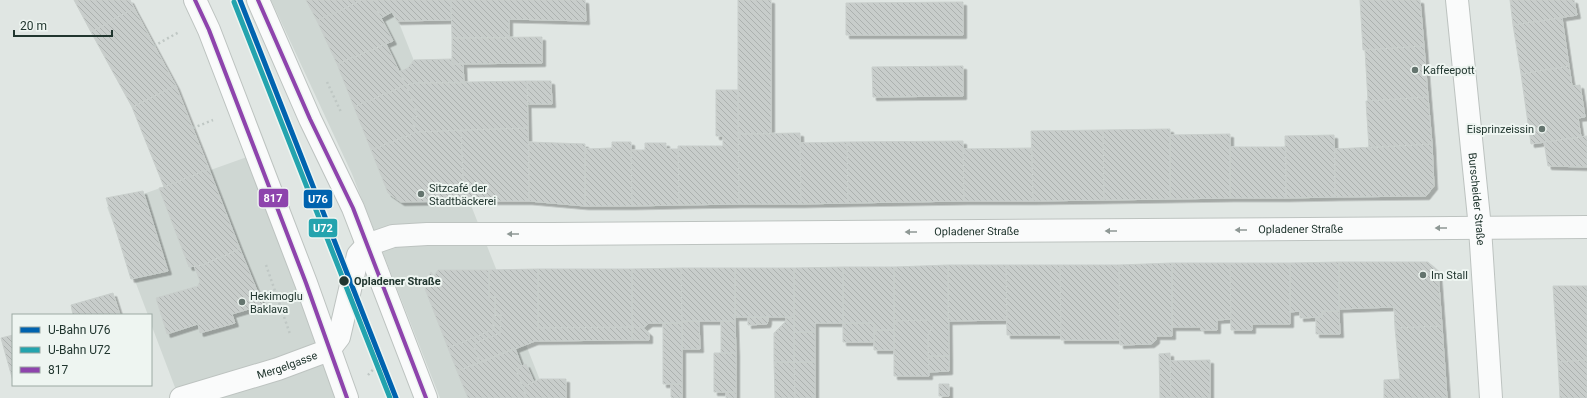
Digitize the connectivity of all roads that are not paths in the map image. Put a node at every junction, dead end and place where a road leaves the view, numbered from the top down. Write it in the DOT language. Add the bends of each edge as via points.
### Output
graph roads {
  1 [pos="195,0"];
  2 [pos="258,0"];
  3 [pos="1457,0"];
  4 [pos="1587,227"];
  5 [pos="1480,228"];
  6 [pos="368,245"];
  7 [pos="329,350"];
  8 [pos="181,398"];
  9 [pos="347,398"];
  10 [pos="426,398"];
  11 [pos="1491,398"];
  1 -- 7 [label="street" via="209,30 306,283"];
  2 -- 6 [label="street"];
  3 -- 5 [label="street, Burscheider Straße"];
  4 -- 5 [label="street, Opladener Straße"];
  5 -- 6 [label="street, Opladener Straße, one-way" via="427,234 393,236"];
  5 -- 11 [label="street, Burscheider Straße"];
  6 -- 7 [label="street, Mergelgasse" via="358,255 339,337"];
  6 -- 10 [label="street"];
  7 -- 8 [label="street, Mergelgasse" via="278,369"];
  7 -- 9 [label="street"];
}
